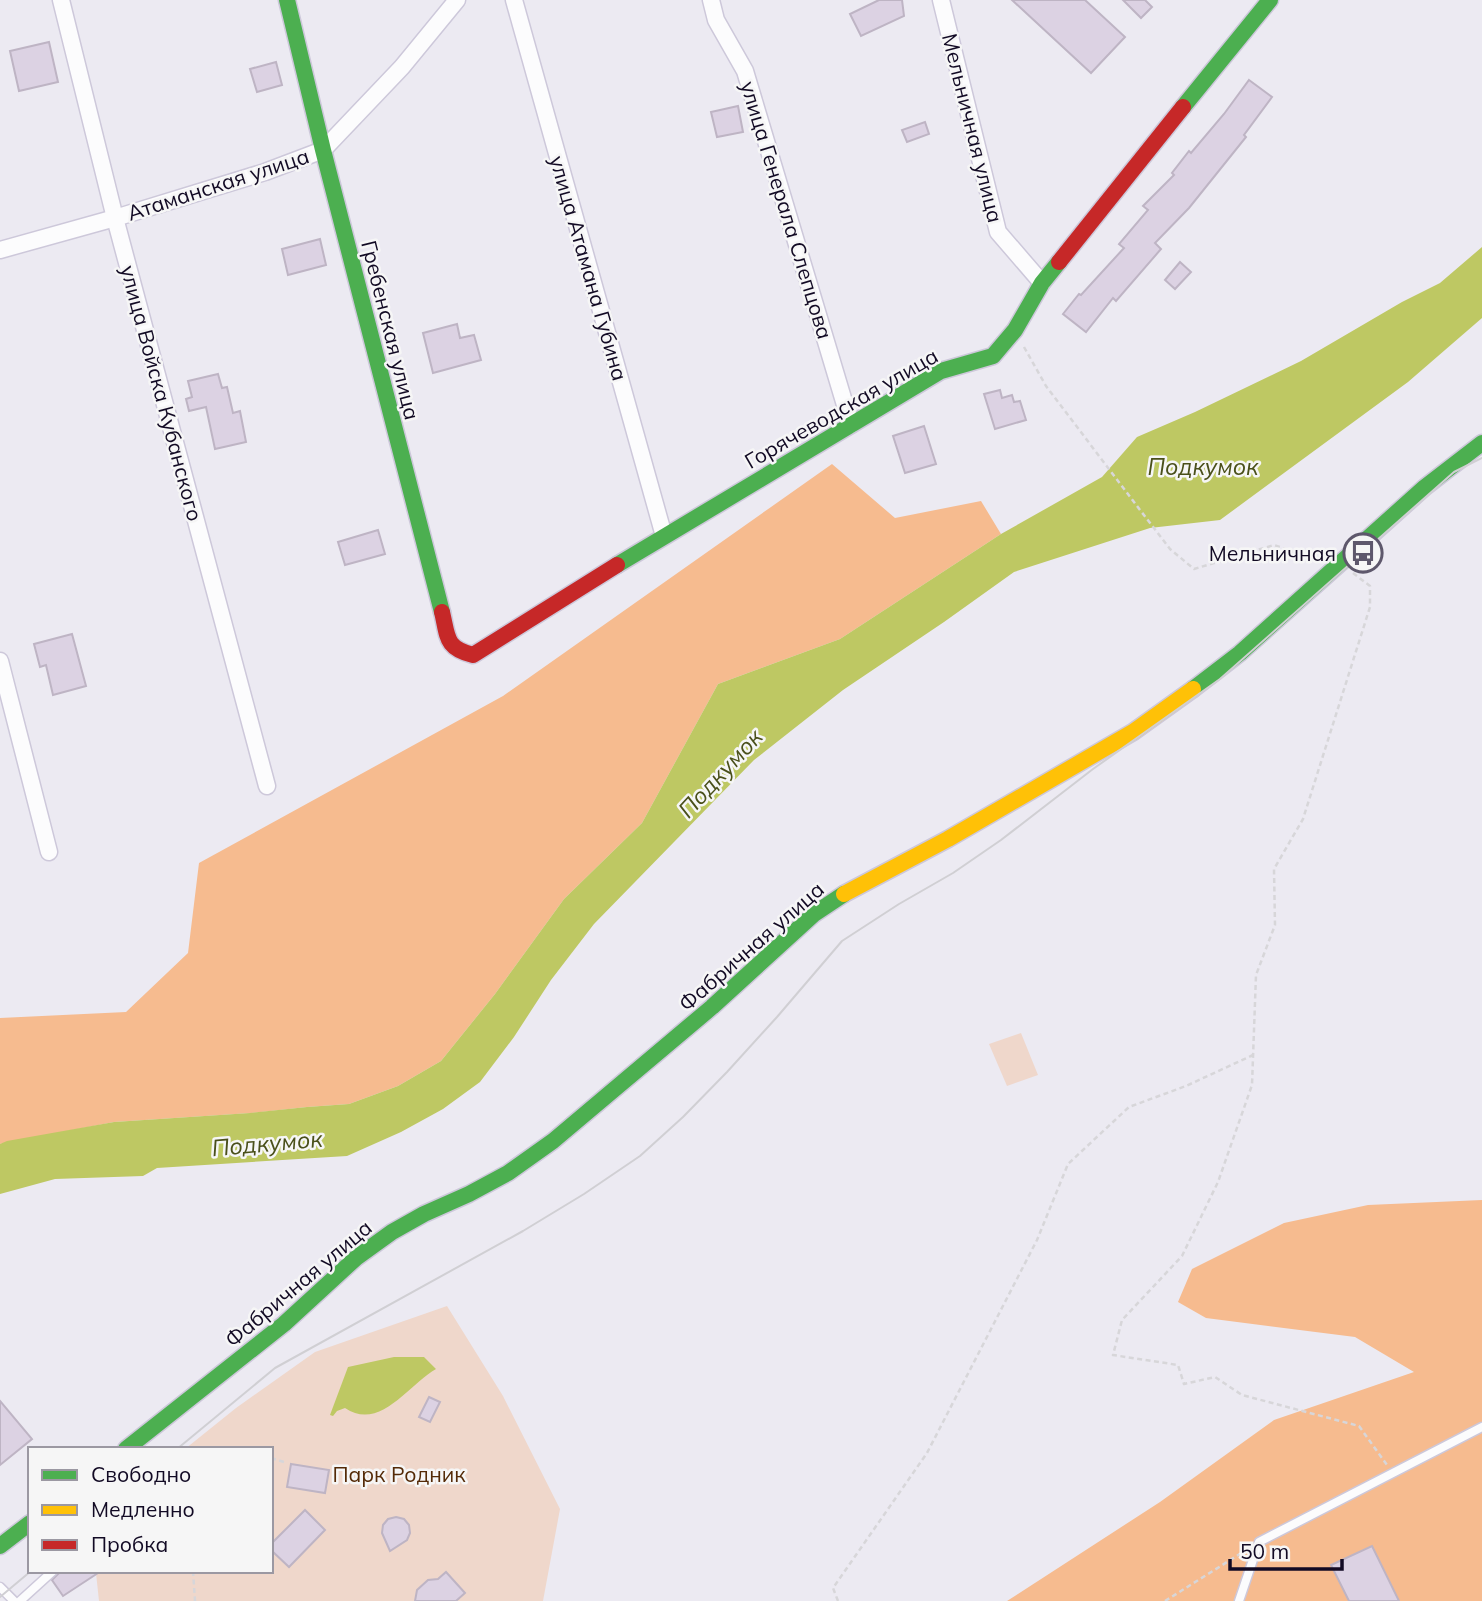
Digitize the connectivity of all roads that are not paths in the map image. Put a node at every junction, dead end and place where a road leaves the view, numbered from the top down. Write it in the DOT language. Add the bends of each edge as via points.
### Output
graph roads {
  1 [pos="61,0"];
  2 [pos="287,0"];
  3 [pos="457,0"];
  4 [pos="513,0"];
  5 [pos="711,0"];
  6 [pos="941,0"];
  7 [pos="1269,0"];
  8 [pos="323,150"];
  9 [pos="115,218"];
  10 [pos="0,250"];
  11 [pos="1042,283"];
  12 [pos="851,425"];
  13 [pos="1482,443"];
  14 [pos="664,536"];
  15 [pos="473,655"];
  16 [pos="0,662"];
  17 [pos="267,786"];
  18 [pos="49,852"];
  19 [pos="1482,1427"];
  20 [pos="129,1447"];
  21 [pos="28,1525"];
  22 [pos="0,1546"];
  23 [pos="51,1573"];
  24 [pos="0,1587"];
  25 [pos="14,1601"];
  26 [pos="20,1601"];
  27 [pos="1239,1601"];
  1 -- 9 [label="street, улица Войска Кубанского"];
  2 -- 8 [label="street, Гребенская улица"];
  3 -- 8 [label="street, Атаманская улица" via="402,67"];
  4 -- 14 [label="street, улица Атамана Губина"];
  5 -- 12 [label="street, улица Генерала Слепцова" via="716,20 745,71"];
  6 -- 11 [label="street, Мельничная улица" via="998,232"];
  7 -- 11 [label="street, Горячеводская улица"];
  8 -- 9 [label="street, Атаманская улица"];
  8 -- 15 [label="street, Гребенская улица" via="449,641 458,651"];
  9 -- 10 [label="street, Атаманская улица"];
  9 -- 17 [label="street, улица Войска Кубанского"];
  11 -- 12 [label="street, Горячеводская улица" via="1015,330 993,356 941,371"];
  12 -- 14 [label="street, Горячеводская улица"];
  13 -- 20 [label="street, Фабричная улица" via="1425,487 1240,653 1180,699 1133,732 814,914 552,1141 508,1172 402,1226 356,1258 284,1324"];
  14 -- 15 [label="street, Горячеводская улица"];
  16 -- 18 [label="street"];
  19 -- 27 [label="lane" via="1259,1542"];
  21 -- 22 [label="street"];
  23 -- 26 [label="lane"];
  24 -- 25 [label="lane"];
}
